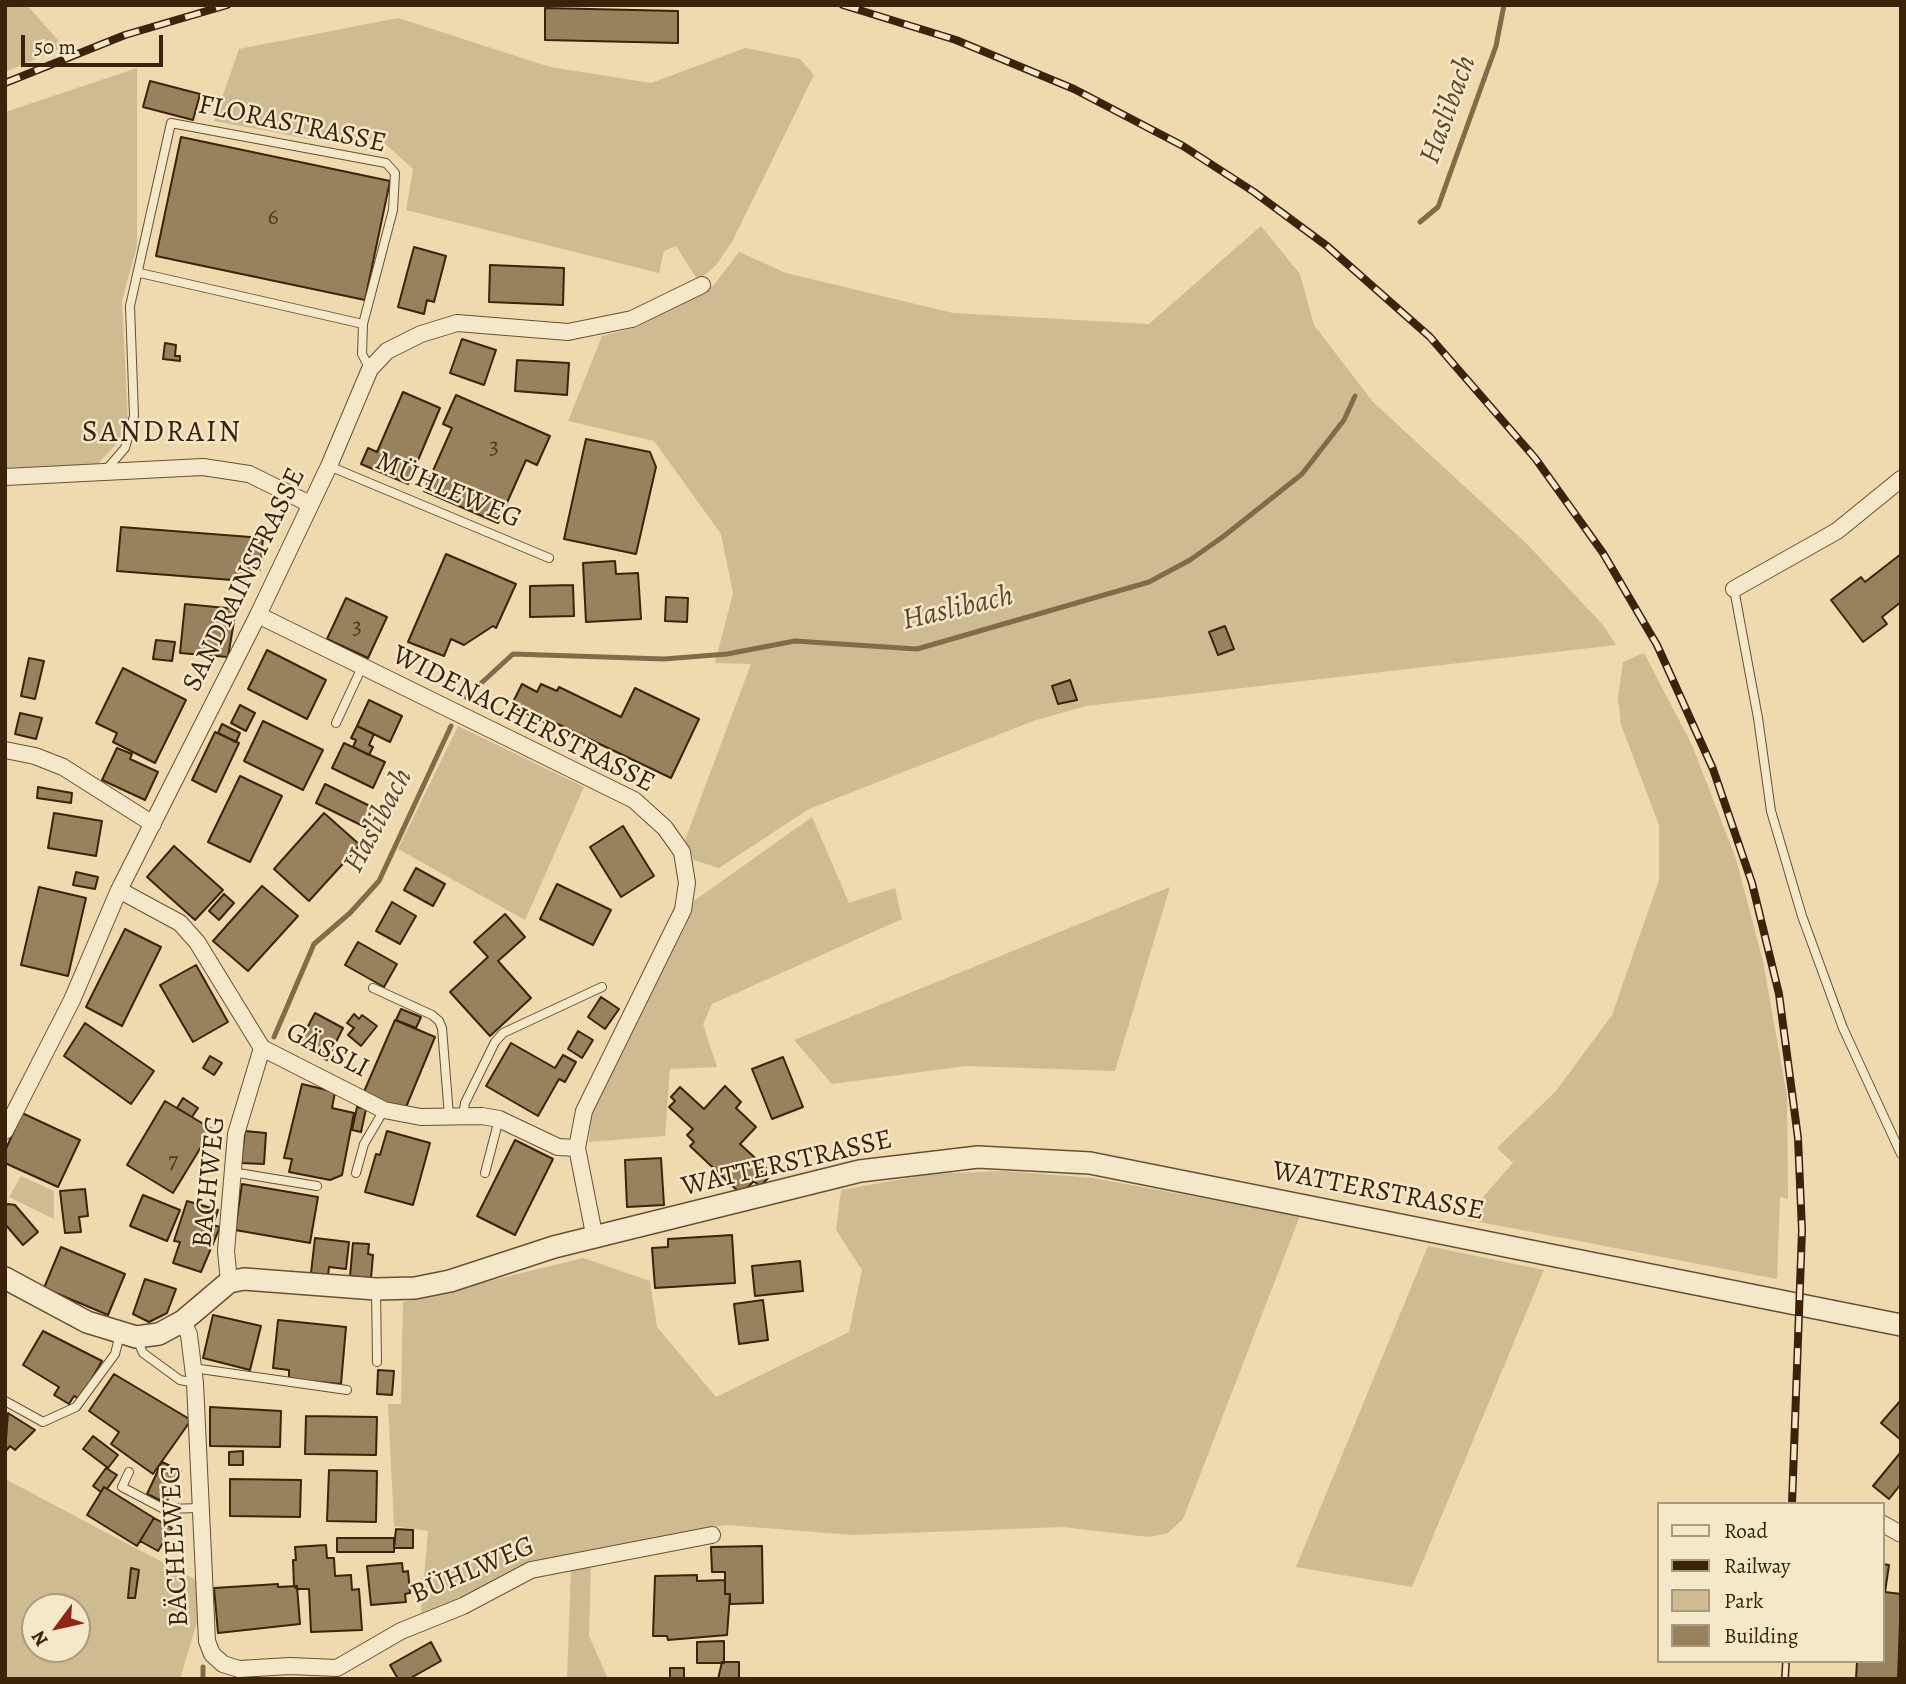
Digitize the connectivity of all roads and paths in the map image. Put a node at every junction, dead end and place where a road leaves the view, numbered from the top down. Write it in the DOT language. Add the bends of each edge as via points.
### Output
graph roads {
  1 [pos="140,272"];
  2 [pos="702,285"];
  3 [pos="363,324"];
  4 [pos="370,369"];
  5 [pos="329,466"];
  6 [pos="104,472"];
  7 [pos="5,477"];
  8 [pos="1901,479"];
  9 [pos="310,504"];
  10 [pos="549,558"];
  11 [pos="1734,589"];
  12 [pos="258,615"];
  13 [pos="362,667"];
  14 [pos="336,723"];
  15 [pos="5,750"];
  16 [pos="153,824"];
  17 [pos="119,890"];
  18 [pos="602,987"];
  19 [pos="373,988"];
  20 [pos="262,1048"];
  21 [pos="384,1110"];
  22 [pos="456,1116"];
  23 [pos="499,1119"];
  24 [pos="5,1131"];
  25 [pos="577,1148"];
  26 [pos="1901,1154"];
  27 [pos="232,1172"];
  28 [pos="356,1173"];
  29 [pos="485,1173"];
  30 [pos="317,1186"];
  31 [pos="595,1239"];
  32 [pos="5,1278"];
  33 [pos="229,1282"];
  34 [pos="376,1289"];
  35 [pos="183,1321"];
  36 [pos="1901,1325"];
  37 [pos="128,1335"];
  38 [pos="377,1362"];
  39 [pos="194,1376"];
  40 [pos="347,1390"];
  41 [pos="5,1401"];
  42 [pos="129,1472"];
  43 [pos="201,1508"];
  44 [pos="1885,1525"];
  45 [pos="1901,1534"];
  46 [pos="712,1535"];
  47 [pos="348,1664"];
  48 [pos="357,1679"];
  1 -- 3 [label="lane"];
  1 -- 3 [label="lane, FLORASTRASSE" via="171,122 386,163 395,173 393,210"];
  1 -- 6 [label="lane, FLORASTRASSE" via="130,306 135,416 125,448"];
  2 -- 4 [label="street, SANDRAINSTRASSE" via="632,319 568,332 457,323 387,351"];
  3 -- 4 [label="lane, FLORASTRASSE" via="362,354"];
  4 -- 5 [label="street, SANDRAINSTRASSE"];
  5 -- 9 [label="street, SANDRAINSTRASSE"];
  5 -- 10 [label="lane, MÜHLEWEG"];
  6 -- 7 [label="street"];
  6 -- 9 [label="street" via="203,467 249,474"];
  8 -- 11 [label="street" via="1837,531"];
  9 -- 12 [label="street, SANDRAINSTRASSE"];
  11 -- 26 [label="lane" via="1771,811 1802,916 1843,1028"];
  12 -- 13 [label="street, WIDENACHERSTRASSE"];
  12 -- 16 [label="street, SANDRAINSTRASSE"];
  13 -- 14 [label="lane"];
  13 -- 25 [label="street, WIDENACHERSTRASSE" via="634,800 665,828 682,852 687,883 683,910 584,1111"];
  15 -- 16 [label="street" via="63,767"];
  16 -- 17 [label="street, SANDRAINSTRASSE"];
  17 -- 20 [label="street, GÄSSLI" via="180,923"];
  17 -- 24 [label="street, SANDRAINSTRASSE" via="72,1000"];
  18 -- 22 [label="lane" via="503,1033"];
  19 -- 22 [label="lane" via="439,1021"];
  20 -- 21 [label="street, GÄSSLI"];
  20 -- 27 [label="street, BACHWEG" via="236,1135"];
  21 -- 22 [label="street, GÄSSLI" via="421,1117"];
  21 -- 28 [label="lane" via="364,1144"];
  22 -- 23 [label="street, GÄSSLI"];
  23 -- 25 [label="street, GÄSSLI" via="558,1147"];
  23 -- 29 [label="lane"];
  25 -- 31 [label="street, WIDENACHERSTRASSE"];
  27 -- 30 [label="lane"];
  27 -- 33 [label="street, BACHWEG" via="226,1251"];
  31 -- 34 [label="street, WATTERSTRASSE" via="450,1280 401,1290"];
  31 -- 36 [label="street, WATTERSTRASSE" via="860,1171 978,1157 1090,1163"];
  32 -- 37 [label="street" via="87,1322"];
  33 -- 34 [label="street, WATTERSTRASSE" via="244,1279"];
  33 -- 35 [label="street"];
  34 -- 38 [label="lane"];
  35 -- 37 [label="street" via="159,1334"];
  35 -- 39 [label="street, BÄCHELWEG"];
  37 -- 39 [label="lane" via="143,1353 180,1380"];
  37 -- 41 [label="lane" via="76,1408 43,1422"];
  39 -- 40 [label="lane"];
  39 -- 43 [label="street, BÄCHELWEG"];
  42 -- 43 [label="lane" via="122,1487 164,1509"];
  43 -- 47 [label="street, BÄCHELWEG" via="207,1641 212,1654 239,1669"];
  44 -- 45 [label="street"];
  46 -- 47 [label="street, BÜHLWEG" via="531,1570 463,1606 401,1630"];
  47 -- 48 [label="street"];
}
